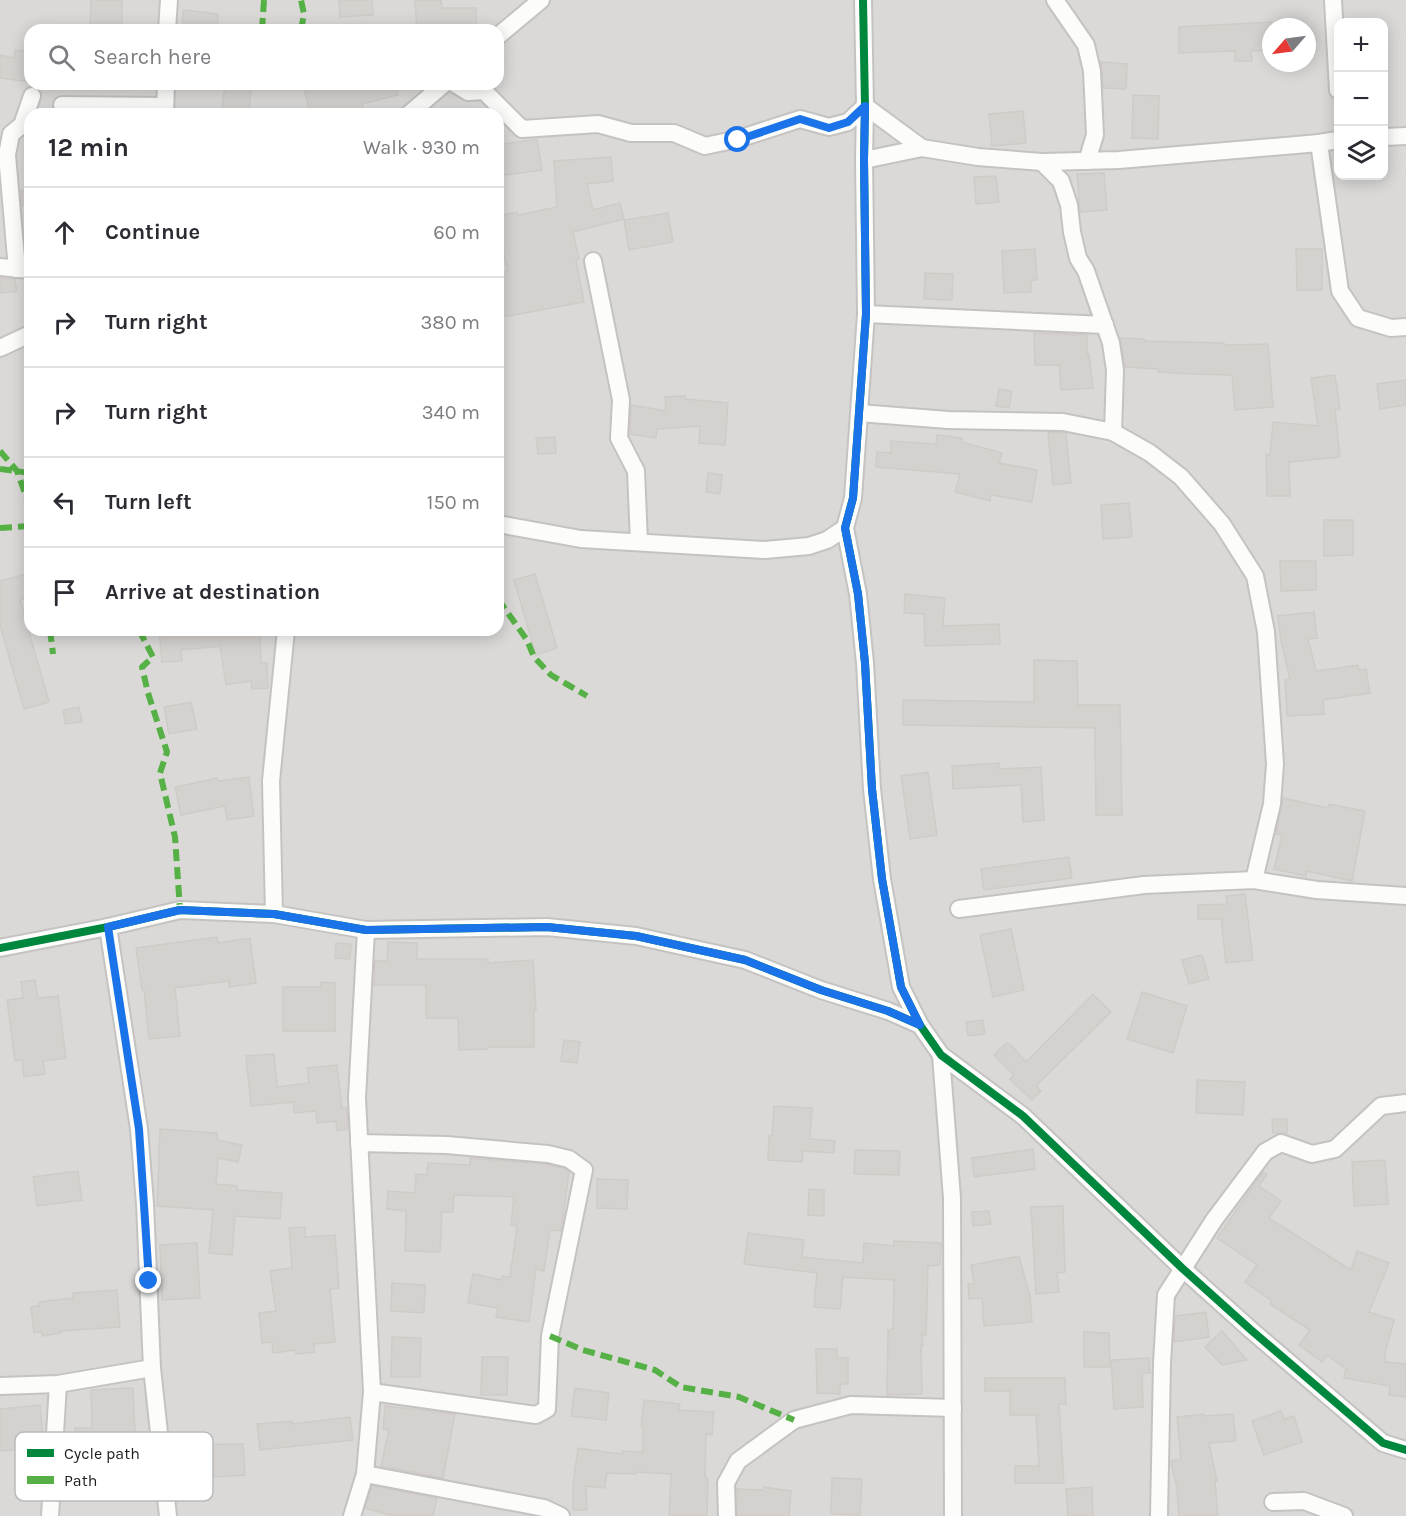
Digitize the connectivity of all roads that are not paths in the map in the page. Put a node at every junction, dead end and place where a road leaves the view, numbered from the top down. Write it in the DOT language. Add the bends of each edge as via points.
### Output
graph roads {
  1 [pos="169,0"];
  2 [pos="541,0"];
  3 [pos="863,0"];
  4 [pos="1055,0"];
  5 [pos="1333,0"];
  6 [pos="167,24"];
  7 [pos="504,31"];
  8 [pos="1337,72"];
  9 [pos="166,90"];
  10 [pos="437,90"];
  11 [pos="465,90"];
  12 [pos="32,96"];
  13 [pos="62,105"];
  14 [pos="865,106"];
  15 [pos="28,108"];
  16 [pos="124,108"];
  17 [pos="165,108"];
  18 [pos="416,108"];
  19 [pos="501,108"];
  20 [pos="504,111"];
  21 [pos="24,119"];
  22 [pos="1406,136"];
  23 [pos="1388,137"];
  24 [pos="1334,141"];
  25 [pos="1319,144"];
  26 [pos="922,148"];
  27 [pos="864,160"];
  28 [pos="1088,161"];
  29 [pos="1042,162"];
  30 [pos="593,261"];
  31 [pos="0,267"];
  32 [pos="24,269"];
  33 [pos="866,314"];
  34 [pos="1105,325"];
  35 [pos="1406,327"];
  36 [pos="24,337"];
  37 [pos="0,348"];
  38 [pos="859,413"];
  39 [pos="1113,432"];
  40 [pos="504,525"];
  41 [pos="845,528"];
  42 [pos="639,542"];
  43 [pos="285,636"];
  44 [pos="1254,880"];
  45 [pos="1406,896"];
  46 [pos="959,909"];
  47 [pos="274,914"];
  48 [pos="108,927"];
  49 [pos="366,930"];
  50 [pos="0,948"];
  51 [pos="920,1025"];
  52 [pos="941,1055"];
  53 [pos="1406,1103"];
  54 [pos="359,1143"];
  55 [pos="1182,1268"];
  56 [pos="152,1368"];
  57 [pos="58,1384"];
  58 [pos="0,1386"];
  59 [pos="372,1392"];
  60 [pos="953,1407"];
  61 [pos="55,1432"];
  62 [pos="159,1432"];
  63 [pos="1406,1450"];
  64 [pos="365,1474"];
  65 [pos="51,1501"];
  66 [pos="166,1501"];
  67 [pos="1273,1502"];
  68 [pos="50,1516"];
  69 [pos="168,1516"];
  70 [pos="352,1516"];
  71 [pos="561,1516"];
  72 [pos="727,1516"];
  73 [pos="953,1516"];
  74 [pos="1159,1516"];
  75 [pos="1344,1516"];
  1 -- 6 [label="street"];
  2 -- 7 [label="street"];
  3 -- 14 [label="street"];
  4 -- 28 [label="street" via="1086,45 1092,71 1095,135"];
  5 -- 8 [label="street"];
  9 -- 17 [label="street"];
  10 -- 18 [label="street"];
  11 -- 19 [label="street" via="484,91"];
  12 -- 15 [label="street"];
  13 -- 16 [label="street"];
  14 -- 20 [label="street" via="848,122 829,128 800,119 738,140 705,146 674,132 631,133 598,124 522,129"];
  14 -- 26 [label="street"];
  14 -- 27 [label="street"];
  21 -- 32 [label="street" via="11,134 8,155"];
  22 -- 23 [label="street"];
  24 -- 25 [label="street"];
  25 -- 28 [label="street"];
  25 -- 35 [label="street" via="1340,291 1358,318 1391,328"];
  26 -- 27 [label="street"];
  26 -- 29 [label="street"];
  27 -- 33 [label="street"];
  28 -- 29 [label="street"];
  29 -- 34 [label="street" via="1061,181 1078,258"];
  30 -- 42 [label="street" via="621,400 618,438 636,471"];
  31 -- 32 [label="street"];
  33 -- 34 [label="street"];
  33 -- 38 [label="street"];
  34 -- 39 [label="street" via="1115,370"];
  36 -- 37 [label="street"];
  38 -- 39 [label="street" via="948,420 1063,422"];
  38 -- 41 [label="street" via="853,498"];
  39 -- 44 [label="street" via="1181,477 1222,524 1255,576 1266,632 1275,764 1272,804"];
  40 -- 42 [label="street" via="581,538"];
  41 -- 42 [label="street" via="808,546 765,550"];
  41 -- 51 [label="street" via="858,594 882,879 901,987"];
  43 -- 47 [label="street" via="271,781"];
  44 -- 45 [label="street" via="1317,890"];
  44 -- 46 [label="street" via="1144,885"];
  47 -- 48 [label="street" via="180,910"];
  47 -- 49 [label="street"];
  48 -- 50 [label="street"];
  48 -- 56 [label="street" via="139,1129"];
  49 -- 51 [label="street" via="547,927 636,936 745,960"];
  49 -- 54 [label="street" via="357,1098"];
  51 -- 52 [label="street"];
  52 -- 55 [label="street" via="1023,1116"];
  52 -- 60 [label="street" via="951,1198"];
  53 -- 55 [label="street" via="1381,1106 1335,1149 1312,1154 1281,1143 1265,1152"];
  54 -- 59 [label="street"];
  54 -- 59 [label="street" via="447,1145 548,1154 569,1159 584,1170 550,1336 547,1409 536,1415"];
  55 -- 63 [label="street" via="1383,1443"];
  55 -- 74 [label="street" via="1166,1295"];
  56 -- 57 [label="street"];
  56 -- 62 [label="street"];
  57 -- 58 [label="street"];
  57 -- 61 [label="street"];
  59 -- 64 [label="street"];
  60 -- 72 [label="street" via="851,1405 794,1420 738,1461 726,1483"];
  60 -- 73 [label="street"];
  64 -- 70 [label="street"];
  64 -- 71 [label="street" via="544,1508"];
  65 -- 68 [label="street"];
  66 -- 69 [label="street"];
  67 -- 75 [label="street" via="1304,1501"];
}
